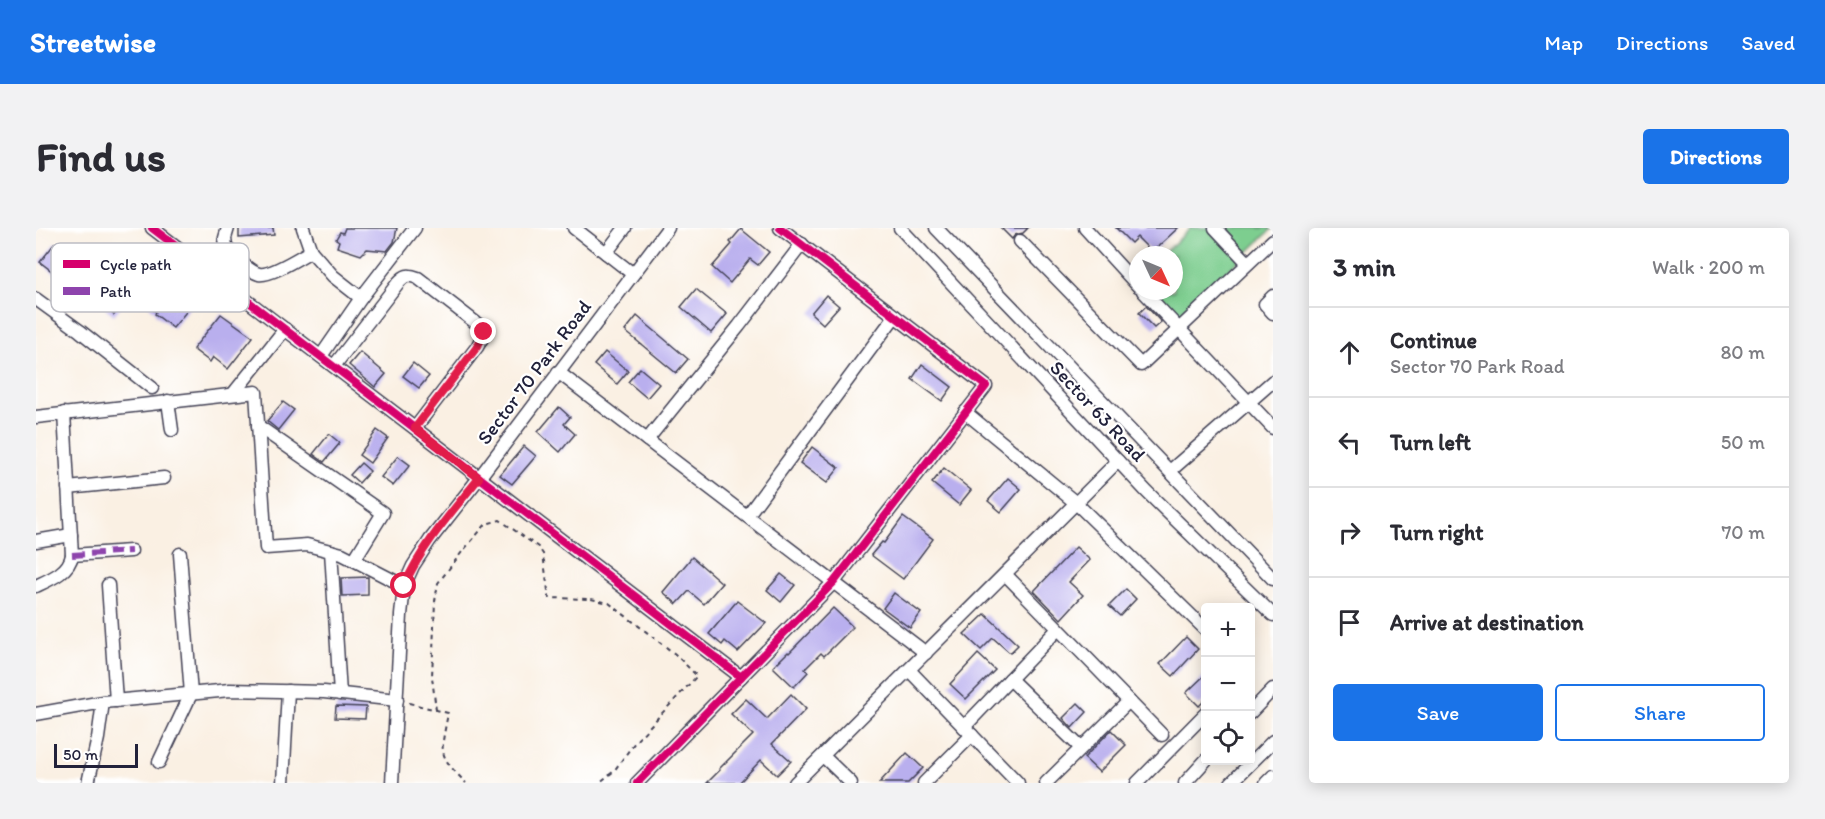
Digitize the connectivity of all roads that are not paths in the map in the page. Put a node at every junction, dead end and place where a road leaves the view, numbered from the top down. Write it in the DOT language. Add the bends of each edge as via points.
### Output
graph roads {
  1 [pos="152,228"];
  2 [pos="228,228"];
  3 [pos="303,228"];
  4 [pos="415,228"];
  5 [pos="574,228"];
  6 [pos="625,228"];
  7 [pos="668,228"];
  8 [pos="780,228"];
  9 [pos="900,228"];
  10 [pos="936,228"];
  11 [pos="1085,228"];
  12 [pos="1215,228"];
  13 [pos="1273,240"];
  14 [pos="1020,241"];
  15 [pos="172,243"];
  16 [pos="226,243"];
  17 [pos="802,244"];
  18 [pos="311,251"];
  19 [pos="606,253"];
  20 [pos="1248,263"];
  21 [pos="249,269"];
  22 [pos="633,274"];
  23 [pos="1129,276"];
  24 [pos="1273,296"];
  25 [pos="361,298"];
  26 [pos="1152,300"];
  27 [pos="249,302"];
  28 [pos="38,306"];
  29 [pos="1273,313"];
  30 [pos="895,316"];
  31 [pos="285,329"];
  32 [pos="1179,329"];
  33 [pos="321,356"];
  34 [pos="334,366"];
  35 [pos="558,372"];
  36 [pos="1273,381"];
  37 [pos="152,388"];
  38 [pos="233,394"];
  39 [pos="168,401"];
  40 [pos="1249,403"];
  41 [pos="965,412"];
  42 [pos="64,413"];
  43 [pos="36,417"];
  44 [pos="258,426"];
  45 [pos="415,428"];
  46 [pos="1273,428"];
  47 [pos="172,430"];
  48 [pos="647,440"];
  49 [pos="1118,461"];
  50 [pos="1170,471"];
  51 [pos="164,478"];
  52 [pos="479,478"];
  53 [pos="68,488"];
  54 [pos="1076,502"];
  55 [pos="747,516"];
  56 [pos="71,536"];
  57 [pos="36,541"];
  58 [pos="131,551"];
  59 [pos="332,551"];
  60 [pos="180,554"];
  61 [pos="72,555"];
  62 [pos="354,560"];
  63 [pos="1005,574"];
  64 [pos="1273,579"];
  65 [pos="834,582"];
  66 [pos="108,585"];
  67 [pos="36,586"];
  68 [pos="404,586"];
  69 [pos="1273,615"];
  70 [pos="1201,625"];
  71 [pos="1058,629"];
  72 [pos="926,653"];
  73 [pos="909,670"];
  74 [pos="741,677"];
  75 [pos="1010,679"];
  76 [pos="1273,689"];
  77 [pos="288,691"];
  78 [pos="191,694"];
  79 [pos="340,694"];
  80 [pos="116,700"];
  81 [pos="397,700"];
  82 [pos="1129,701"];
  83 [pos="103,702"];
  84 [pos="1253,711"];
  85 [pos="36,714"];
  86 [pos="1201,718"];
  87 [pos="968,731"];
  88 [pos="1162,735"];
  89 [pos="1273,741"];
  90 [pos="1081,748"];
  91 [pos="823,756"];
  92 [pos="159,762"];
  93 [pos="1201,765"];
  94 [pos="1273,776"];
  95 [pos="88,783"];
  96 [pos="283,783"];
  97 [pos="392,783"];
  98 [pos="637,783"];
  99 [pos="795,783"];
  100 [pos="851,783"];
  101 [pos="924,783"];
  102 [pos="1018,783"];
  103 [pos="1046,783"];
  104 [pos="1137,783"];
  105 [pos="1185,783"];
  106 [pos="1231,783"];
  107 [pos="1266,783"];
  1 -- 15 [label="street"];
  2 -- 16 [label="street"];
  3 -- 18 [label="street"];
  4 -- 25 [label="street"];
  5 -- 19 [label="street"];
  6 -- 19 [label="street"];
  7 -- 22 [label="street, Sector 70 Park Road"];
  8 -- 17 [label="street"];
  9 -- 49 [label="street, Sector 63 Road"];
  10 -- 50 [label="street, Sector 63 Road"];
  11 -- 23 [label="street"];
  12 -- 20 [label="street"];
  13 -- 20 [label="street"];
  14 -- 32 [label="street" via="1141,365"];
  17 -- 30 [label="street"];
  17 -- 48 [label="street"];
  18 -- 21 [label="street" via="268,274"];
  18 -- 25 [label="street" via="333,276"];
  19 -- 22 [label="street"];
  20 -- 32 [label="street"];
  22 -- 35 [label="street, Sector 70 Park Road"];
  24 -- 29 [label="street" via="1264,304"];
  25 -- 33 [label="street"];
  26 -- 32 [label="street"];
  27 -- 31 [label="street"];
  28 -- 37 [label="street" via="80,331"];
  30 -- 41 [label="street" via="986,386"];
  30 -- 55 [label="street"];
  31 -- 33 [label="street"];
  31 -- 38 [label="street"];
  32 -- 40 [label="street"];
  33 -- 34 [label="street"];
  34 -- 45 [label="street"];
  34 -- 45 [label="street" via="398,283 405,276 418,278 484,332 477,347"];
  35 -- 48 [label="street"];
  35 -- 52 [label="street, Sector 70 Park Road"];
  36 -- 40 [label="street"];
  38 -- 39 [label="street"];
  38 -- 44 [label="street" via="256,392"];
  39 -- 42 [label="street"];
  39 -- 47 [label="street"];
  40 -- 46 [label="street"];
  40 -- 50 [label="street"];
  41 -- 54 [label="street"];
  41 -- 65 [label="street"];
  42 -- 43 [label="street"];
  42 -- 53 [label="street"];
  44 -- 59 [label="street" via="266,548 307,545"];
  44 -- 62 [label="street" via="383,513"];
  45 -- 52 [label="street"];
  48 -- 55 [label="street"];
  49 -- 54 [label="street"];
  49 -- 69 [label="street, Sector 63 Road"];
  50 -- 64 [label="street, Sector 63 Road"];
  51 -- 53 [label="street"];
  52 -- 68 [label="street, Sector 70 Park Road" via="430,540"];
  52 -- 74 [label="street"];
  53 -- 56 [label="street"];
  54 -- 63 [label="street"];
  54 -- 70 [label="street"];
  55 -- 65 [label="street"];
  56 -- 57 [label="street"];
  56 -- 61 [label="street"];
  58 -- 61 [label="street"];
  59 -- 62 [label="street"];
  59 -- 79 [label="street"];
  60 -- 78 [label="street"];
  61 -- 67 [label="street" via="63,571"];
  62 -- 68 [label="street"];
  63 -- 71 [label="street"];
  63 -- 72 [label="street"];
  65 -- 72 [label="street"];
  65 -- 74 [label="street"];
  66 -- 80 [label="street"];
  68 -- 81 [label="street, Sector 70 Park Road"];
  71 -- 75 [label="street"];
  71 -- 82 [label="street"];
  72 -- 73 [label="street"];
  73 -- 87 [label="street"];
  73 -- 91 [label="street"];
  74 -- 98 [label="street"];
  75 -- 87 [label="street"];
  75 -- 90 [label="street"];
  76 -- 84 [label="street"];
  77 -- 78 [label="street"];
  77 -- 79 [label="street"];
  77 -- 96 [label="street"];
  78 -- 80 [label="street"];
  78 -- 92 [label="street"];
  79 -- 81 [label="street"];
  80 -- 83 [label="street"];
  81 -- 97 [label="street, Sector 70 Park Road"];
  82 -- 88 [label="street"];
  82 -- 90 [label="street"];
  83 -- 85 [label="street"];
  83 -- 95 [label="street"];
  86 -- 104 [label="street"];
  87 -- 101 [label="street"];
  87 -- 102 [label="street"];
  89 -- 106 [label="street"];
  90 -- 103 [label="street"];
  91 -- 99 [label="street"];
  91 -- 100 [label="street"];
  93 -- 105 [label="street"];
  94 -- 107 [label="street"];
}
